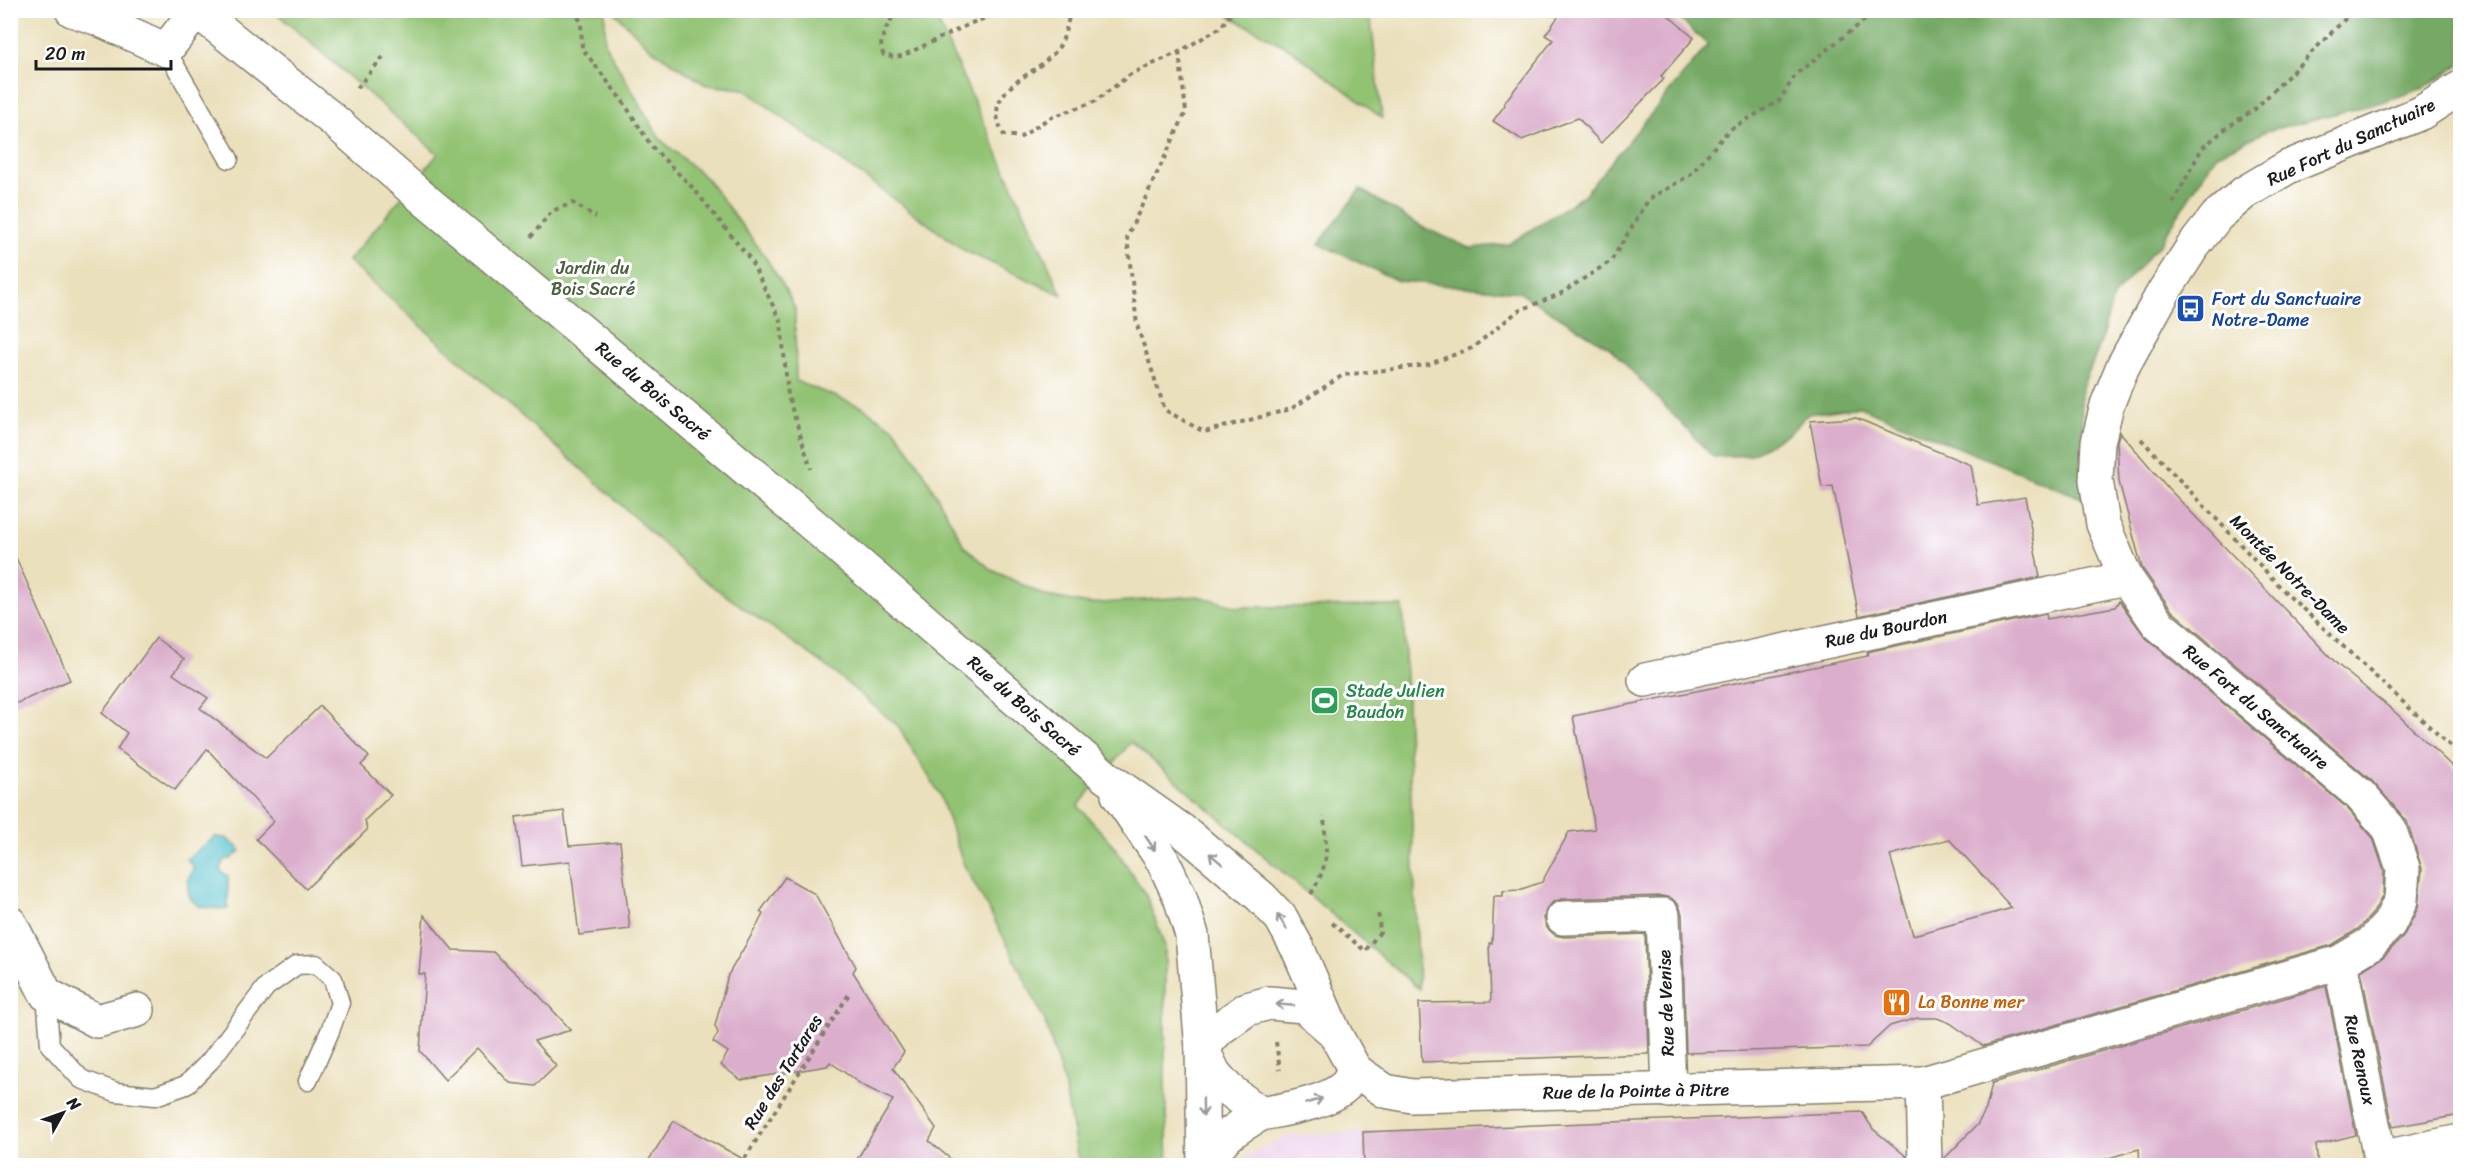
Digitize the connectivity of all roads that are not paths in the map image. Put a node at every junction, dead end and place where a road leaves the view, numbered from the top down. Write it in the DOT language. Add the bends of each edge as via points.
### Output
graph roads {
  1 [pos="72,10"];
  2 [pos="196,11"];
  3 [pos="166,50"];
  4 [pos="2460,88"];
  5 [pos="229,159"];
  6 [pos="2126,578"];
  7 [pos="1645,680"];
  8 [pos="1106,777"];
  9 [pos="1563,918"];
  10 [pos="10,923"];
  11 [pos="2340,962"];
  12 [pos="46,994"];
  13 [pos="138,1010"];
  14 [pos="1334,1032"];
  15 [pos="1202,1048"];
  16 [pos="1355,1070"];
  17 [pos="308,1081"];
  18 [pos="1923,1083"];
  19 [pos="1669,1091"];
  20 [pos="1261,1114"];
  21 [pos="2460,1141"];
  22 [pos="1204,1166"];
  23 [pos="1925,1166"];
  1 -- 3 [label="street"];
  2 -- 3 [label="street"];
  2 -- 8 [label="street, Rue du Bois Sacré" via="332,119"];
  3 -- 5 [label="lane"];
  4 -- 6 [label="street, Rue Fort du Sanctuaire" via="2421,113 2288,167 2244,192 2217,216 2192,248 2123,366 2098,442 2096,480 2103,524"];
  6 -- 7 [label="street, Rue du Bourdon"];
  6 -- 11 [label="street, Rue Fort du Sanctuaire" via="2158,624 2360,795 2390,828 2403,868 2400,900 2389,924 2370,944"];
  14 -- 8 [label="street, Rue du Bois Sacré, one-way" via="1281,918 1188,835"];
  8 -- 15 [label="street, Rue du Bois Sacré, one-way" via="1163,861 1180,897 1192,935"];
  9 -- 19 [label="street, Rue de Venise" via="1663,915"];
  10 -- 12 [label="street"];
  11 -- 18 [label="street, Rue Fort du Sanctuaire"];
  11 -- 21 [label="street, Rue Renoux" via="2380,1158"];
  12 -- 13 [label="street" via="97,1021"];
  12 -- 17 [label="lane" via="50,1045 81,1079 116,1092 155,1096 186,1085 210,1062 266,987 297,965 316,964 333,979 339,1003"];
  14 -- 15 [label="street, Rue de la Pointe à Pitre, one-way" via="1304,1006 1269,1004 1247,1009 1219,1029"];
  14 -- 16 [label="street, Rue de la Pointe à Pitre"];
  15 -- 20 [label="street, Rue du Bois Sacré" via="1228,1089"];
  15 -- 22 [label="street, one-way"];
  16 -- 19 [label="street, Rue de la Pointe à Pitre" via="1385,1091 1412,1096"];
  20 -- 16 [label="street, one-way" via="1331,1096 1346,1085"];
  18 -- 19 [label="street, Rue de la Pointe à Pitre"];
  18 -- 23 [label="street"];
  20 -- 22 [label="street" via="1216,1145"];
}
